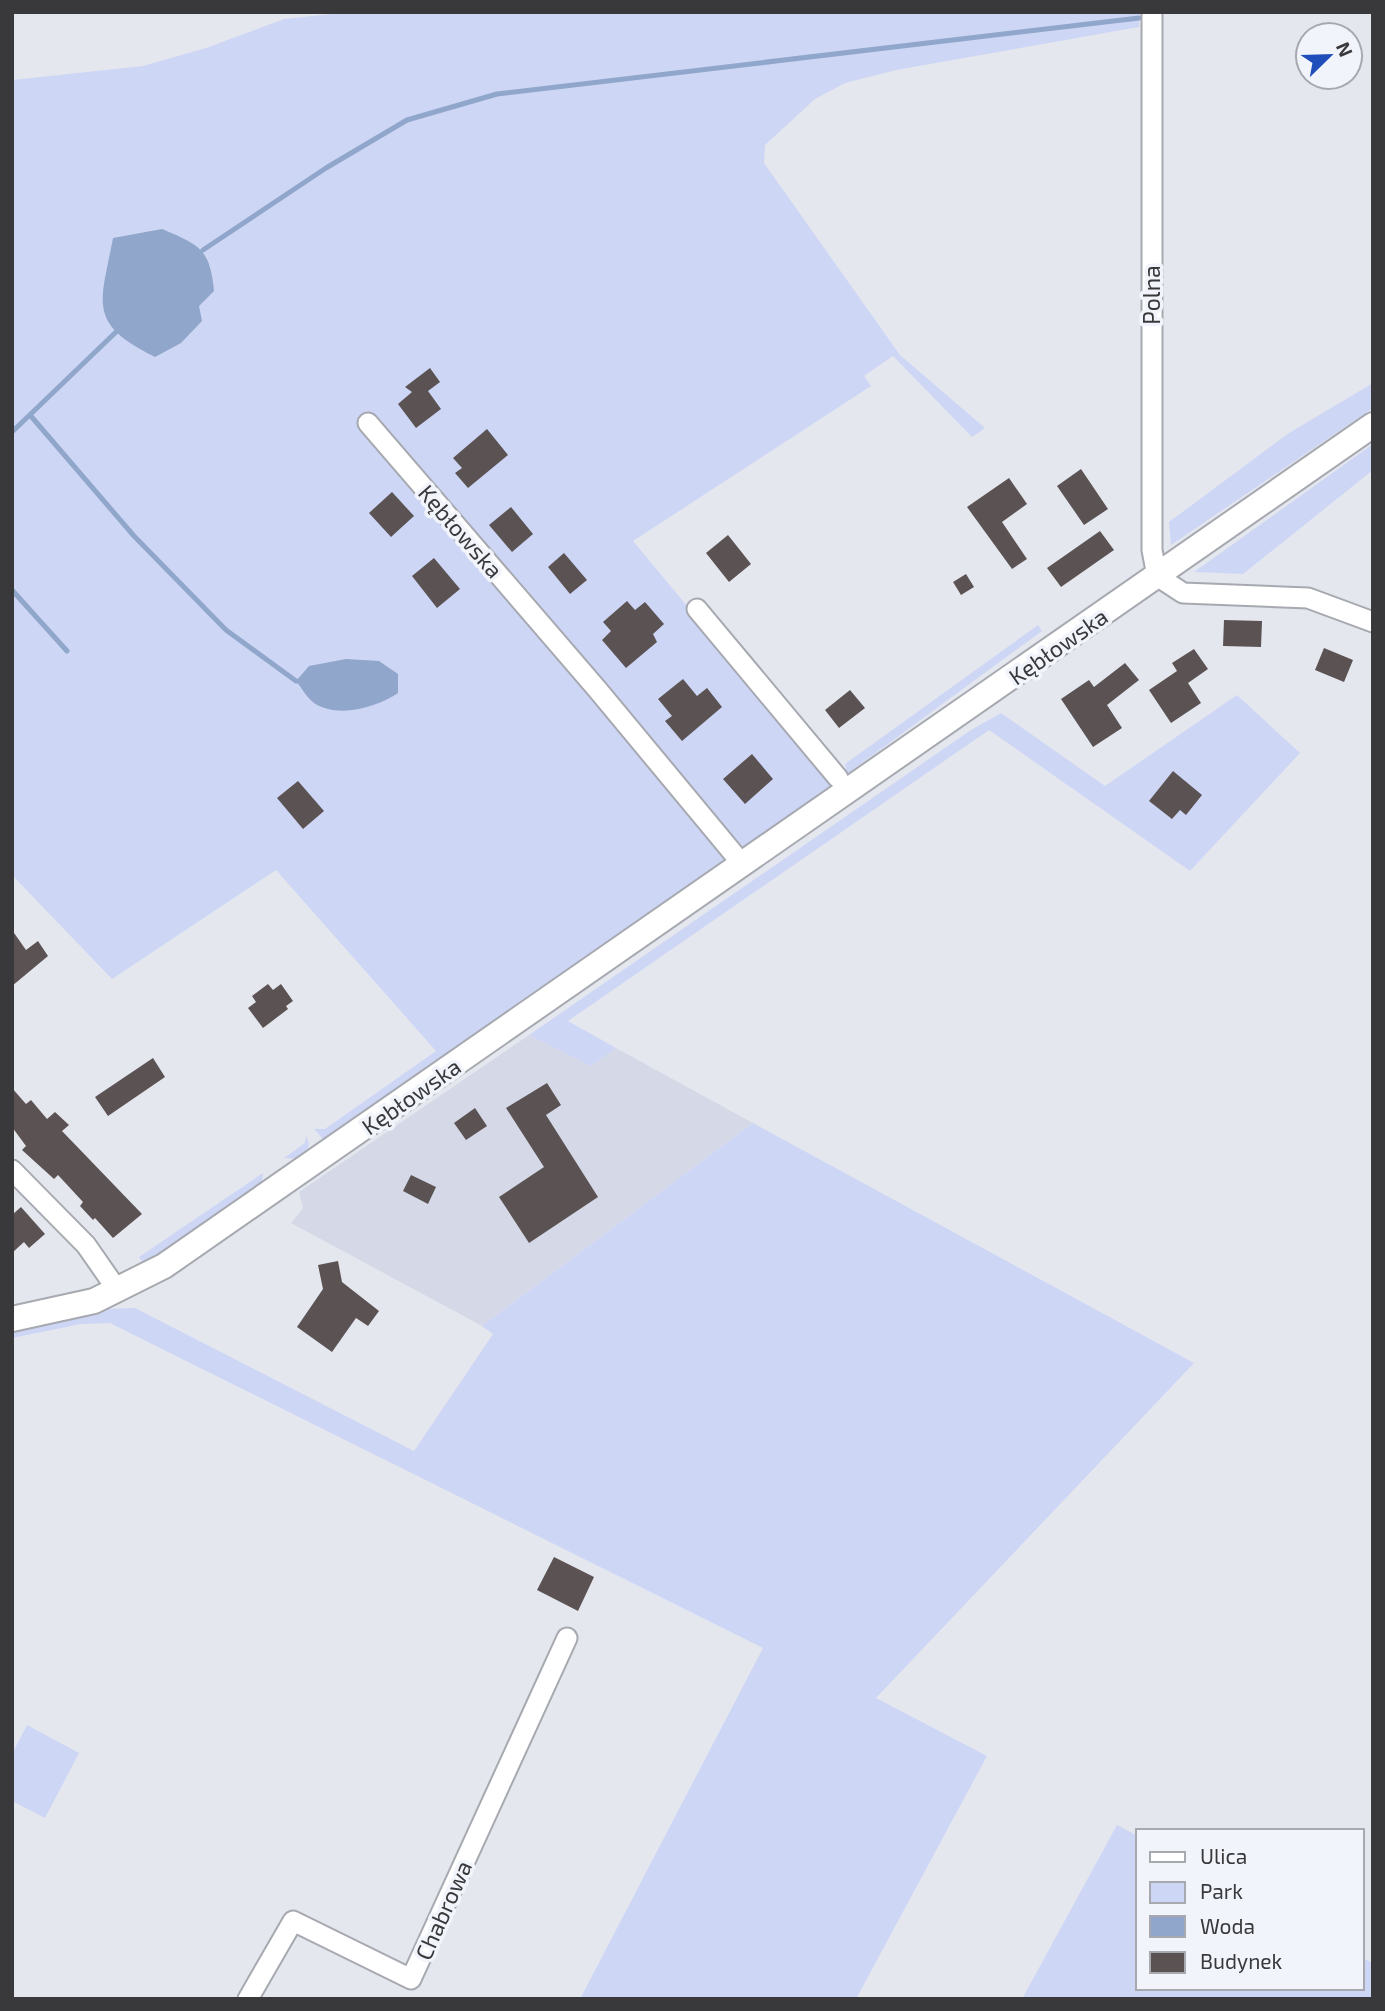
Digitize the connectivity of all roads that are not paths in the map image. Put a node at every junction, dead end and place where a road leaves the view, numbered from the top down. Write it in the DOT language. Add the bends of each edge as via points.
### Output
graph roads {
  1 [pos="1152,12"];
  2 [pos="368,423"];
  3 [pos="1373,425"];
  4 [pos="1157,576"];
  5 [pos="697,610"];
  6 [pos="1373,622"];
  7 [pos="838,778"];
  8 [pos="743,865"];
  9 [pos="12,1170"];
  10 [pos="118,1291"];
  11 [pos="12,1319"];
  12 [pos="567,1638"];
  13 [pos="248,1999"];
  1 -- 4 [label="street, Polna" via="1152,536"];
  2 -- 8 [label="street, Kębłowska"];
  3 -- 4 [label="street, Kębłowska"];
  4 -- 6 [label="street" via="1183,593 1308,598"];
  4 -- 8 [label="street, Kębłowska"];
  5 -- 7 [label="street"];
  8 -- 10 [label="street, Kębłowska" via="164,1266"];
  9 -- 10 [label="street" via="86,1245"];
  10 -- 11 [label="street, Kębłowska" via="68,1308"];
  12 -- 13 [label="street, Chabrowa" via="411,1979 293,1921"];
}
